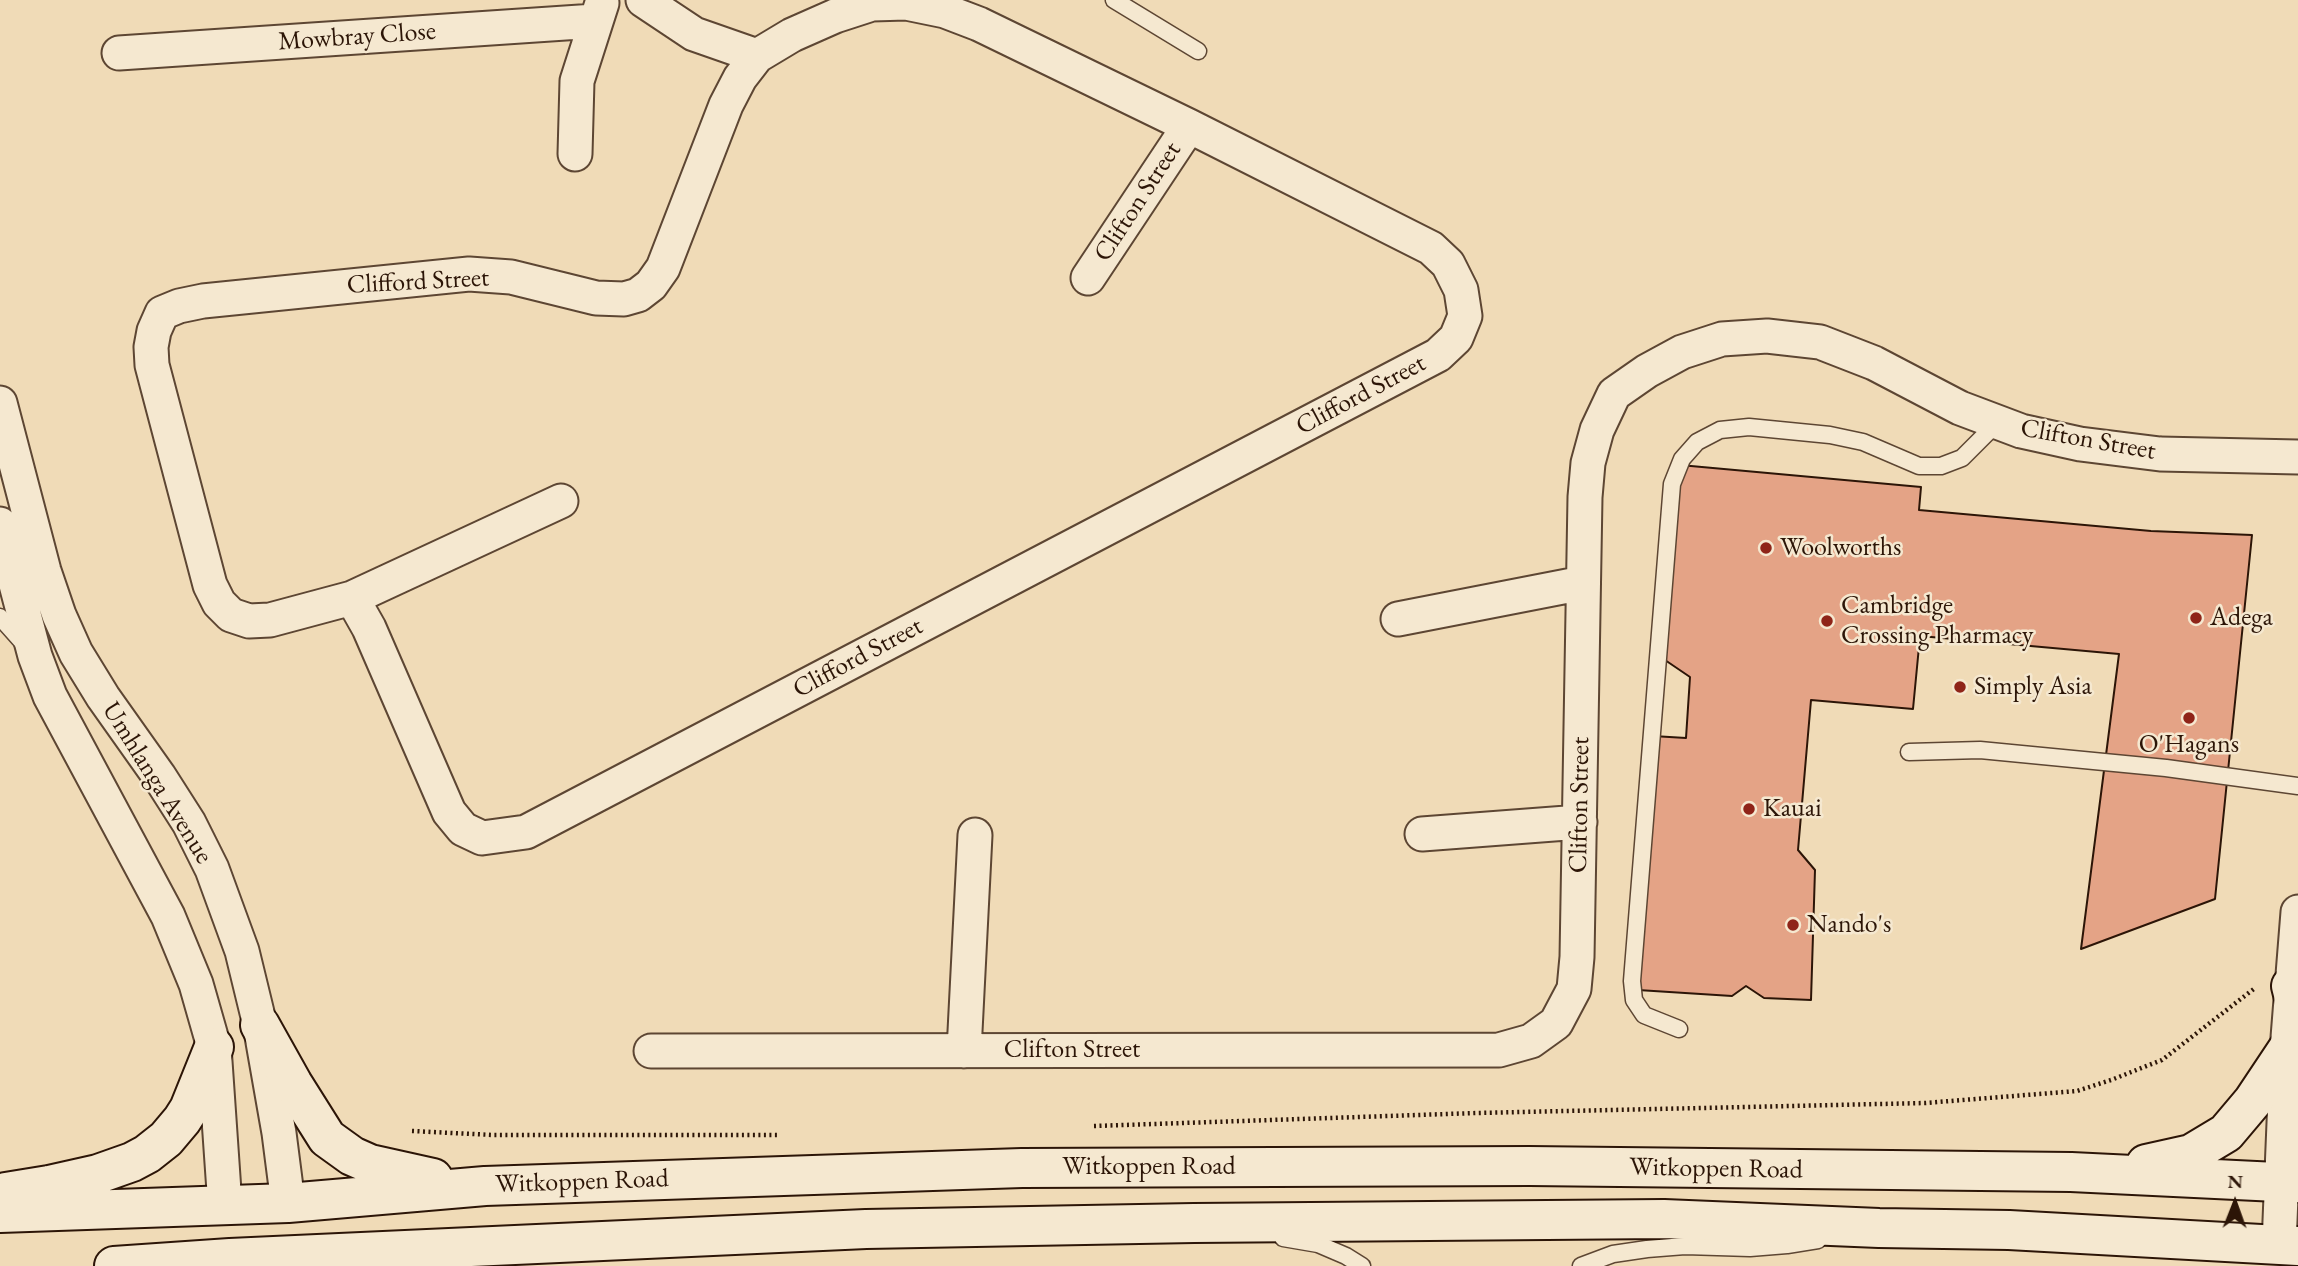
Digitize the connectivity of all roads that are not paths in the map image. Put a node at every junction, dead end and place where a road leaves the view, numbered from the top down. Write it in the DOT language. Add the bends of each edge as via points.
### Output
graph roads {
  1 [pos="643,0"];
  2 [pos="1114,0"];
  3 [pos="599,10"];
  4 [pos="1198,51"];
  5 [pos="119,53"];
  6 [pos="757,56"];
  7 [pos="1189,126"];
  8 [pos="575,154"];
  9 [pos="1088,278"];
  10 [pos="0,403"];
  11 [pos="1998,422"];
  12 [pos="2298,457"];
  13 [pos="561,501"];
  14 [pos="12,505"];
  15 [pos="1583,583"];
  16 [pos="352,598"];
  17 [pos="0,617"];
  18 [pos="1398,619"];
  19 [pos="35,656"];
  20 [pos="1909,752"];
  21 [pos="2298,786"];
  22 [pos="1580,822"];
  23 [pos="1422,834"];
  24 [pos="975,835"];
  25 [pos="2298,912"];
  26 [pos="2292,1002"];
  27 [pos="260,1025"];
  28 [pos="1679,1029"];
  29 [pos="214,1047"];
  30 [pos="651,1051"];
  31 [pos="964,1051"];
  32 [pos="2071,1172"];
  33 [pos="2290,1183"];
  34 [pos="485,1186"];
  35 [pos="0,1193"];
  36 [pos="288,1203"];
  37 [pos="225,1206"];
  38 [pos="0,1213"];
  39 [pos="1194,1223"];
  40 [pos="1879,1228"];
  41 [pos="2009,1230"];
  42 [pos="2285,1252"];
  43 [pos="288,1261"];
  44 [pos="231,1262"];
  45 [pos="114,1266"];
  46 [pos="1362,1266"];
  47 [pos="1581,1266"];
  48 [pos="2173,1266"];
  1 -- 6 [label="street" via="694,34"];
  2 -- 4 [label="lane"];
  3 -- 5 [label="street, Mowbray Close"];
  3 -- 8 [label="street" via="577,81"];
  6 -- 7 [label="street, Clifford Street" via="835,16 872,4 905,3 979,24"];
  6 -- 16 [label="street, Clifford Street" via="726,105 663,268 638,295 596,298 523,280 469,274 203,301 162,313 154,331 152,365 209,585 219,603 231,615 249,621 270,620"];
  7 -- 9 [label="street, Clifton Street"];
  7 -- 16 [label="street, Clifford Street" via="1431,248 1448,264 1461,290 1465,316 1456,338 1438,355 526,832 482,838 463,830 449,812"];
  10 -- 14 [label="street, Umhlanga Avenue"];
  11 -- 12 [label="street, Clifton Street" via="2080,444 2160,454"];
  11 -- 15 [label="street, Clifton Street" via="1820,342 1767,336 1722,339 1682,352 1614,394 1597,430 1588,463"];
  11 -- 28 [label="lane" via="1962,458 1941,466 1919,466 1841,437 1749,427 1720,429 1697,442 1682,458 1672,484 1632,981 1634,1000 1644,1015"];
  13 -- 16 [label="street"];
  14 -- 19 [label="street, Umhlanga Avenue"];
  14 -- 27 [label="street, Umhlanga Avenue" via="76,653 189,823 212,869 242,951"];
  15 -- 18 [label="street"];
  15 -- 22 [label="street, Clifton Street"];
  17 -- 19 [label="lane"];
  19 -- 29 [label="street, Umhlanga Avenue" via="50,696 168,916 196,984"];
  20 -- 21 [label="lane" via="1980,750"];
  22 -- 23 [label="street"];
  22 -- 31 [label="street, Clifton Street" via="1574,989 1556,1023 1531,1041 1499,1049"];
  24 -- 31 [label="street"];
  25 -- 26 [label="street"];
  26 -- 32 [label="main road" via="2236,1123 2226,1133 2191,1154 2162,1162"];
  26 -- 33 [label="street"];
  27 -- 34 [label="main road" via="327,1138 352,1156 417,1176"];
  27 -- 36 [label="street, Umhlanga Avenue"];
  29 -- 35 [label="main road" via="182,1121 147,1154 98,1174"];
  29 -- 37 [label="street, Umhlanga Avenue"];
  30 -- 31 [label="street, Clifton Street"];
  32 -- 33 [label="main road, Witkoppen Road"];
  32 -- 34 [label="main road, Witkoppen Road" via="1502,1166 1022,1168"];
  33 -- 42 [label="street"];
  34 -- 36 [label="main road, Witkoppen Road"];
  36 -- 37 [label="main road, Witkoppen Road"];
  36 -- 43 [label="main road, Umhlanga Avenue"];
  37 -- 38 [label="main road, Witkoppen Road"];
  37 -- 44 [label="main road, Umhlanga Avenue"];
  39 -- 40 [label="main road, Witkoppen Road" via="1664,1219"];
  39 -- 43 [label="main road, Witkoppen Road" via="866,1229"];
  39 -- 46 [label="lane" via="1318,1244"];
  40 -- 41 [label="main road, Witkoppen Road"];
  40 -- 47 [label="lane" via="1787,1245 1647,1249 1613,1254"];
  41 -- 42 [label="main road, Witkoppen Road"];
  41 -- 48 [label="main road" via="2124,1249"];
  43 -- 44 [label="main road, Witkoppen Road"];
  44 -- 45 [label="main road, Witkoppen Road"];
}
